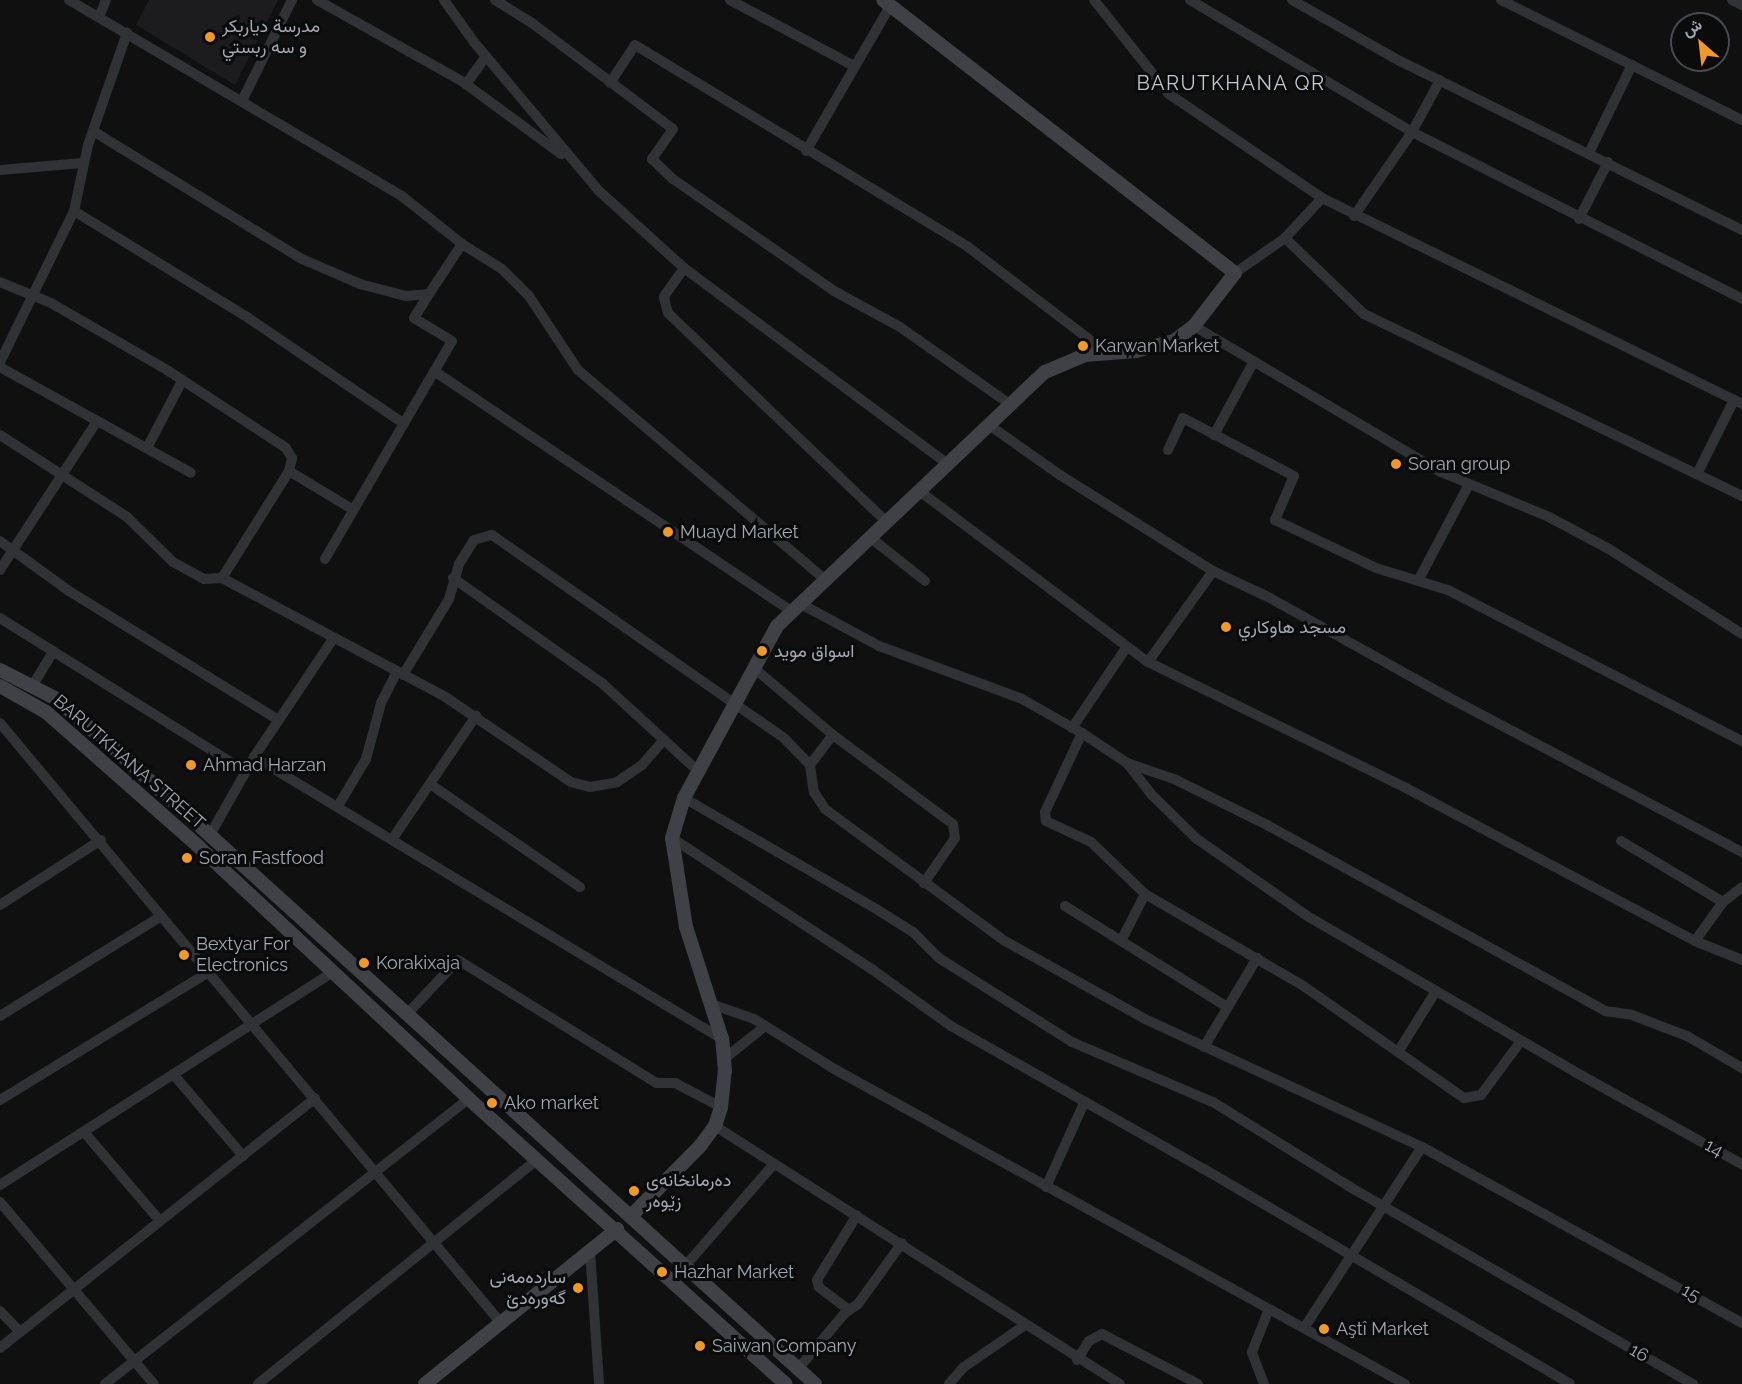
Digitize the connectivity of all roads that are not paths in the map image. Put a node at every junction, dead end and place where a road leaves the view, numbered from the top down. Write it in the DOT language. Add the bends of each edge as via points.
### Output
graph roads {
  1 [pos="69,0"];
  2 [pos="106,0"];
  3 [pos="292,0"];
  4 [pos="317,0"];
  5 [pos="444,0"];
  6 [pos="495,0"];
  7 [pos="730,0"];
  8 [pos="1094,0"];
  9 [pos="1190,0"];
  10 [pos="1292,0"];
  11 [pos="1501,0"];
  12 [pos="1732,0"];
  13 [pos="887,3"];
  14 [pos="1742,5"];
  15 [pos="99,17"];
  16 [pos="127,33"];
  17 [pos="486,56"];
  18 [pos="1632,65"];
  19 [pos="854,66"];
  20 [pos="1440,80"];
  21 [pos="610,83"];
  22 [pos="466,84"];
  23 [pos="242,101"];
  24 [pos="1742,120"];
  25 [pos="93,131"];
  26 [pos="1412,132"];
  27 [pos="806,151"];
  28 [pos="1589,153"];
  29 [pos="1608,162"];
  30 [pos="82,163"];
  31 [pos="573,164"];
  32 [pos="0,170"];
  33 [pos="1322,198"];
  34 [pos="74,211"];
  35 [pos="1354,216"];
  36 [pos="1579,219"];
  37 [pos="1742,230"];
  38 [pos="1286,238"];
  39 [pos="462,244"];
  40 [pos="684,268"];
  41 [pos="1235,273"];
  42 [pos="0,282"];
  43 [pos="31,294"];
  44 [pos="429,294"];
  45 [pos="1742,299"];
  46 [pos="1194,326"];
  47 [pos="1107,353"];
  48 [pos="0,362"];
  49 [pos="1254,362"];
  50 [pos="0,367"];
  51 [pos="434,370"];
  52 [pos="182,381"];
  53 [pos="1738,402"];
  54 [pos="1011,405"];
  55 [pos="97,421"];
  56 [pos="403,423"];
  57 [pos="989,425"];
  58 [pos="0,435"];
  59 [pos="1214,435"];
  60 [pos="147,448"];
  61 [pos="1168,450"];
  62 [pos="948,464"];
  63 [pos="289,471"];
  64 [pos="192,473"];
  65 [pos="1697,474"];
  66 [pos="58,476"];
  67 [pos="1469,484"];
  68 [pos="918,490"];
  69 [pos="1742,496"];
  70 [pos="352,509"];
  71 [pos="887,522"];
  72 [pos="871,537"];
  73 [pos="0,541"];
  74 [pos="13,549"];
  75 [pos="325,559"];
  76 [pos="0,570"];
  77 [pos="1213,571"];
  78 [pos="222,578"];
  79 [pos="453,578"];
  80 [pos="1419,579"];
  81 [pos="826,580"];
  82 [pos="925,581"];
  83 [pos="796,608"];
  84 [pos="0,618"];
  85 [pos="1742,634"];
  86 [pos="333,639"];
  87 [pos="1126,648"];
  88 [pos="53,652"];
  89 [pos="1148,662"];
  90 [pos="754,668"];
  91 [pos="0,670"];
  92 [pos="400,673"];
  93 [pos="33,685"];
  94 [pos="0,686"];
  95 [pos="735,703"];
  96 [pos="476,716"];
  97 [pos="279,720"];
  98 [pos="0,723"];
  99 [pos="1077,730"];
  100 [pos="833,735"];
  101 [pos="664,740"];
  102 [pos="1742,741"];
  103 [pos="254,757"];
  104 [pos="1127,763"];
  105 [pos="810,765"];
  106 [pos="698,771"];
  107 [pos="246,772"];
  108 [pos="430,784"];
  109 [pos="684,798"];
  110 [pos="338,806"];
  111 [pos="210,835"];
  112 [pos="393,838"];
  113 [pos="672,838"];
  114 [pos="100,840"];
  115 [pos="1622,841"];
  116 [pos="1742,852"];
  117 [pos="924,883"];
  118 [pos="580,886"];
  119 [pos="1742,887"];
  120 [pos="1145,894"];
  121 [pos="1723,903"];
  122 [pos="0,905"];
  123 [pos="1065,906"];
  124 [pos="161,916"];
  125 [pos="1121,941"];
  126 [pos="1695,941"];
  127 [pos="1257,958"];
  128 [pos="1742,960"];
  129 [pos="207,973"];
  130 [pos="332,973"];
  131 [pos="1436,992"];
  132 [pos="714,1005"];
  133 [pos="1227,1007"];
  134 [pos="407,1014"];
  135 [pos="0,1016"];
  136 [pos="251,1024"];
  137 [pos="765,1026"];
  138 [pos="394,1030"];
  139 [pos="722,1039"];
  140 [pos="1521,1041"];
  141 [pos="1204,1047"];
  142 [pos="1398,1052"];
  143 [pos="724,1059"];
  144 [pos="1742,1068"];
  145 [pos="173,1074"];
  146 [pos="315,1098"];
  147 [pos="469,1099"];
  148 [pos="0,1100"];
  149 [pos="1085,1101"];
  150 [pos="721,1107"];
  151 [pos="715,1126"];
  152 [pos="84,1132"];
  153 [pos="1422,1147"];
  154 [pos="243,1156"];
  155 [pos="538,1159"];
  156 [pos="1742,1164"];
  157 [pos="772,1166"];
  158 [pos="374,1171"];
  159 [pos="0,1185"];
  160 [pos="1046,1187"];
  161 [pos="0,1203"];
  162 [pos="1384,1203"];
  163 [pos="632,1215"];
  164 [pos="857,1215"];
  165 [pos="160,1221"];
  166 [pos="617,1229"];
  167 [pos="433,1243"];
  168 [pos="902,1243"];
  169 [pos="590,1251"];
  170 [pos="1350,1254"];
  171 [pos="686,1265"];
  172 [pos="74,1289"];
  173 [pos="1269,1309"];
  174 [pos="849,1310"];
  175 [pos="0,1311"];
  176 [pos="501,1323"];
  177 [pos="1742,1323"];
  178 [pos="1025,1325"];
  179 [pos="1304,1328"];
  180 [pos="20,1332"];
  181 [pos="0,1348"];
  182 [pos="1077,1360"];
  183 [pos="134,1361"];
  184 [pos="798,1369"];
  185 [pos="597,1382"];
  186 [pos="105,1384"];
  187 [pos="154,1384"];
  188 [pos="258,1384"];
  189 [pos="425,1384"];
  190 [pos="786,1384"];
  191 [pos="815,1384"];
  192 [pos="949,1384"];
  193 [pos="1120,1384"];
  194 [pos="1198,1384"];
  195 [pos="1264,1384"];
  196 [pos="1405,1384"];
  197 [pos="1570,1384"];
  198 [pos="1693,1384"];
  1 -- 15 [label="street"];
  2 -- 15 [label="street"];
  3 -- 23 [label="street"];
  4 -- 22 [label="street"];
  5 -- 17 [label="street"];
  6 -- 21 [label="street" via="532,23"];
  7 -- 19 [label="street"];
  8 -- 33 [label="street" via="1169,94"];
  9 -- 26 [label="street"];
  10 -- 20 [label="street"];
  11 -- 18 [label="street"];
  12 -- 14 [label="street"];
  13 -- 19 [label="street"];
  13 -- 41 [label="main road"];
  15 -- 16 [label="street"];
  16 -- 23 [label="street"];
  16 -- 25 [label="street"];
  17 -- 22 [label="street"];
  17 -- 31 [label="street"];
  18 -- 24 [label="street"];
  18 -- 28 [label="street"];
  19 -- 27 [label="street"];
  20 -- 26 [label="street"];
  20 -- 28 [label="street"];
  21 -- 27 [label="street" via="634,45"];
  21 -- 54 [label="street" via="673,129 652,159 673,179 834,291 900,327"];
  22 -- 31 [label="street"];
  23 -- 39 [label="street" via="403,196"];
  25 -- 30 [label="street"];
  25 -- 44 [label="street" via="320,269 392,293"];
  26 -- 35 [label="street"];
  26 -- 36 [label="street"];
  27 -- 47 [label="street" via="968,247"];
  28 -- 29 [label="street"];
  29 -- 36 [label="street"];
  29 -- 37 [label="street"];
  30 -- 32 [label="street"];
  30 -- 34 [label="street"];
  31 -- 40 [label="street"];
  33 -- 35 [label="street"];
  33 -- 38 [label="street"];
  34 -- 43 [label="street"];
  34 -- 56 [label="street" via="244,315"];
  35 -- 53 [label="street"];
  36 -- 45 [label="street"];
  38 -- 41 [label="street"];
  38 -- 65 [label="street" via="1364,314"];
  39 -- 44 [label="street"];
  39 -- 81 [label="street" via="518,283 578,370"];
  40 -- 62 [label="street"];
  40 -- 71 [label="street" via="664,297 668,313"];
  41 -- 46 [label="main road"];
  42 -- 43 [label="street"];
  43 -- 48 [label="street"];
  43 -- 52 [label="street"];
  44 -- 51 [label="street" via="414,318 452,341"];
  46 -- 47 [label="main road" via="1157,347"];
  46 -- 49 [label="street"];
  47 -- 54 [label="main road" via="1059,364"];
  49 -- 59 [label="street"];
  49 -- 67 [label="street" via="1441,472"];
  50 -- 55 [label="street"];
  51 -- 56 [label="street"];
  51 -- 83 [label="street"];
  52 -- 60 [label="street"];
  52 -- 63 [label="street" via="286,448 292,458"];
  53 -- 65 [label="street"];
  54 -- 57 [label="main road"];
  55 -- 60 [label="street"];
  55 -- 66 [label="street"];
  56 -- 70 [label="street"];
  57 -- 62 [label="main road"];
  57 -- 77 [label="street" via="1060,475"];
  58 -- 66 [label="street"];
  59 -- 61 [label="street" via="1183,418"];
  59 -- 80 [label="street" via="1294,476 1275,520 1376,568"];
  60 -- 64 [label="street"];
  62 -- 68 [label="main road"];
  63 -- 70 [label="street"];
  63 -- 78 [label="street"];
  65 -- 69 [label="street"];
  66 -- 74 [label="street"];
  66 -- 78 [label="street" via="126,517 173,562 204,579"];
  67 -- 80 [label="street"];
  67 -- 85 [label="street" via="1549,517 1609,549"];
  68 -- 71 [label="main road"];
  68 -- 87 [label="street"];
  70 -- 75 [label="street"];
  71 -- 72 [label="main road"];
  72 -- 81 [label="main road"];
  72 -- 82 [label="street"];
  73 -- 74 [label="street"];
  74 -- 76 [label="street"];
  74 -- 97 [label="street" via="116,621"];
  77 -- 89 [label="street"];
  77 -- 116 [label="street"];
  78 -- 86 [label="street"];
  79 -- 92 [label="street" via="449,599"];
  79 -- 95 [label="street" via="474,540 492,536"];
  79 -- 101 [label="street" via="603,684"];
  80 -- 102 [label="street"];
  81 -- 83 [label="main road"];
  83 -- 90 [label="main road" via="777,626"];
  83 -- 99 [label="street" via="879,646 1022,699"];
  84 -- 88 [label="street"];
  86 -- 92 [label="street"];
  86 -- 97 [label="street"];
  87 -- 89 [label="street"];
  87 -- 99 [label="street"];
  88 -- 93 [label="street"];
  88 -- 107 [label="street"];
  89 -- 126 [label="street" via="1404,787"];
  90 -- 95 [label="main road"];
  90 -- 100 [label="street"];
  91 -- 93 [label="main road, BARUTKHANA STREET"];
  92 -- 96 [label="street"];
  92 -- 110 [label="street" via="381,703 366,759"];
  93 -- 111 [label="main road, BARUTKHANA STREET" via="55,698"];
  94 -- 130 [label="main road, BARUTKHANA STREET" via="46,712 200,848"];
  95 -- 105 [label="street" via="785,739"];
  95 -- 106 [label="main road"];
  96 -- 101 [label="street" via="571,782 590,787 617,782 642,765"];
  96 -- 108 [label="street"];
  97 -- 103 [label="street"];
  98 -- 114 [label="street"];
  99 -- 104 [label="street"];
  99 -- 120 [label="street" via="1046,821 1091,842"];
  100 -- 105 [label="street"];
  100 -- 117 [label="street" via="953,824 955,838"];
  101 -- 106 [label="street"];
  103 -- 107 [label="street"];
  103 -- 110 [label="street"];
  104 -- 131 [label="street, 14" via="1152,795 1206,846 1309,918"];
  104 -- 144 [label="street" via="1174,779 1268,825 1605,1011 1632,1016 1687,1036"];
  105 -- 117 [label="street, 15" via="818,801"];
  106 -- 109 [label="main road"];
  107 -- 111 [label="street"];
  108 -- 112 [label="street"];
  108 -- 118 [label="street"];
  109 -- 113 [label="main road"];
  109 -- 162 [label="street, 16" via="913,932 939,958 1072,1042 1213,1102 1350,1187"];
  110 -- 112 [label="street"];
  111 -- 134 [label="main road, BARUTKHANA STREET"];
  112 -- 139 [label="street" via="560,944"];
  113 -- 132 [label="main road" via="686,927"];
  113 -- 149 [label="street" via="951,1026"];
  114 -- 122 [label="street"];
  114 -- 124 [label="street"];
  115 -- 121 [label="street"];
  117 -- 141 [label="street, 15" via="1041,962"];
  119 -- 121 [label="street"];
  120 -- 125 [label="street"];
  120 -- 127 [label="street"];
  121 -- 126 [label="street"];
  123 -- 125 [label="street"];
  124 -- 129 [label="street"];
  124 -- 135 [label="street"];
  125 -- 133 [label="street"];
  126 -- 128 [label="street"];
  127 -- 133 [label="street"];
  127 -- 142 [label="street"];
  129 -- 136 [label="street"];
  129 -- 148 [label="street"];
  130 -- 136 [label="street"];
  130 -- 138 [label="main road, BARUTKHANA STREET"];
  131 -- 140 [label="street, 14"];
  131 -- 142 [label="street"];
  132 -- 137 [label="street"];
  132 -- 139 [label="main road"];
  133 -- 141 [label="street"];
  134 -- 138 [label="main road"];
  134 -- 150 [label="street" via="458,960 656,1083 675,1083"];
  134 -- 163 [label="main road, BARUTKHANA STREET"];
  136 -- 145 [label="street"];
  136 -- 146 [label="street"];
  137 -- 143 [label="street"];
  137 -- 160 [label="street"];
  138 -- 147 [label="main road, BARUTKHANA STREET"];
  139 -- 143 [label="main road"];
  140 -- 142 [label="street" via="1481,1095 1473,1098 1451,1092"];
  140 -- 156 [label="street, 14"];
  141 -- 153 [label="street, 15"];
  143 -- 150 [label="main road"];
  145 -- 152 [label="street"];
  145 -- 154 [label="street"];
  146 -- 154 [label="street"];
  146 -- 158 [label="street"];
  147 -- 155 [label="main road, BARUTKHANA STREET"];
  147 -- 158 [label="street"];
  149 -- 160 [label="street"];
  149 -- 170 [label="street"];
  150 -- 151 [label="main road"];
  151 -- 157 [label="street"];
  151 -- 163 [label="main road"];
  152 -- 159 [label="street"];
  152 -- 165 [label="street"];
  153 -- 162 [label="street"];
  153 -- 177 [label="street, 15"];
  154 -- 165 [label="street"];
  155 -- 166 [label="main road, BARUTKHANA STREET"];
  155 -- 167 [label="street"];
  157 -- 164 [label="street"];
  157 -- 171 [label="street"];
  158 -- 167 [label="street"];
  158 -- 183 [label="street"];
  160 -- 173 [label="street"];
  161 -- 172 [label="street"];
  162 -- 170 [label="street"];
  162 -- 198 [label="street, 16"];
  163 -- 171 [label="main road, BARUTKHANA STREET"];
  164 -- 168 [label="street"];
  164 -- 174 [label="street" via="817,1280 819,1287"];
  165 -- 172 [label="street"];
  166 -- 169 [label="main road"];
  166 -- 190 [label="main road, BARUTKHANA STREET"];
  167 -- 176 [label="street"];
  167 -- 188 [label="street"];
  168 -- 174 [label="street" via="858,1304"];
  168 -- 178 [label="street"];
  169 -- 176 [label="main road"];
  169 -- 185 [label="street"];
  170 -- 179 [label="street"];
  170 -- 197 [label="street"];
  171 -- 184 [label="main road, BARUTKHANA STREET"];
  172 -- 180 [label="street"];
  172 -- 183 [label="street"];
  173 -- 179 [label="street"];
  173 -- 195 [label="street" via="1252,1352"];
  174 -- 184 [label="street"];
  175 -- 180 [label="street"];
  176 -- 189 [label="main road"];
  178 -- 182 [label="street"];
  178 -- 192 [label="street" via="964,1367"];
  179 -- 196 [label="street"];
  180 -- 181 [label="street"];
  182 -- 193 [label="street"];
  182 -- 194 [label="street" via="1089,1341 1102,1334"];
  183 -- 186 [label="street"];
  183 -- 187 [label="street"];
  184 -- 191 [label="main road, BARUTKHANA STREET"];
}
